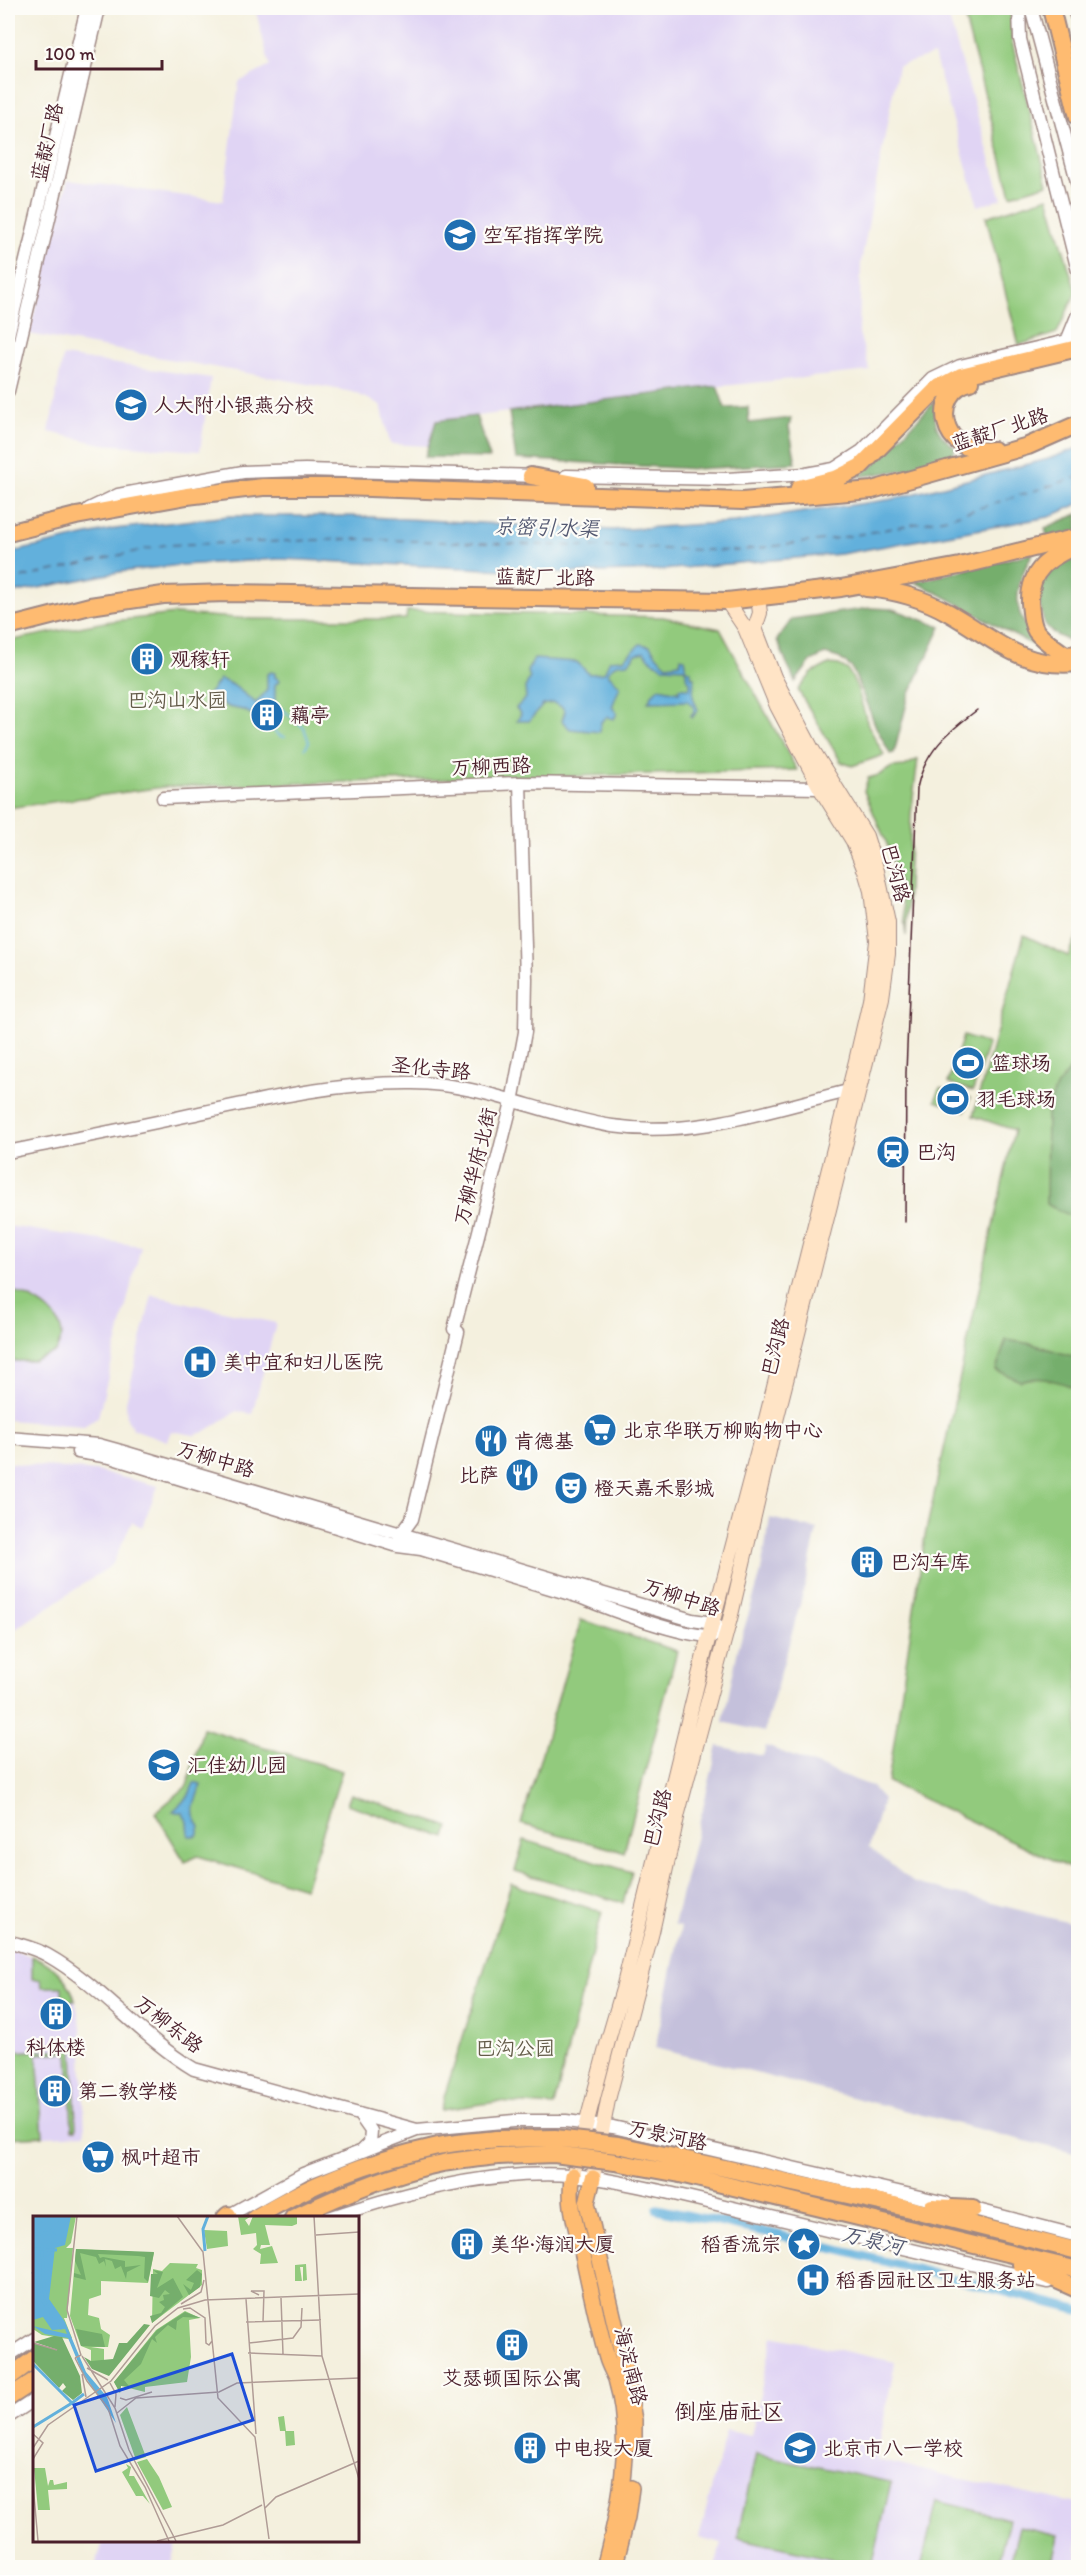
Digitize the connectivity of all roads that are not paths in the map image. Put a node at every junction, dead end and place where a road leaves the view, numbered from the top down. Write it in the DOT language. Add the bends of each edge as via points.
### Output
graph roads {
  1 [pos="87,8"];
  2 [pos="99,8"];
  3 [pos="1019,8"];
  4 [pos="1051,8"];
  5 [pos="1077,8"];
  6 [pos="1033,13"];
  7 [pos="1078,14"];
  8 [pos="1078,117"];
  9 [pos="1078,185"];
  10 [pos="1078,213"];
  11 [pos="1065,216"];
  12 [pos="1078,271"];
  13 [pos="1078,314"];
  14 [pos="8,335"];
  15 [pos="1078,348"];
  16 [pos="1078,355"];
  17 [pos="957,383"];
  18 [pos="8,391"];
  19 [pos="1078,424"];
  20 [pos="1028,446"];
  21 [pos="531,476"];
  22 [pos="633,496"];
  23 [pos="742,501"];
  24 [pos="76,516"];
  25 [pos="8,532"];
  26 [pos="1078,537"];
  27 [pos="1078,544"];
  28 [pos="841,588"];
  29 [pos="758,597"];
  30 [pos="727,601"];
  31 [pos="8,627"];
  32 [pos="1078,654"];
  33 [pos="1078,663"];
  34 [pos="520,783"];
  35 [pos="820,788"];
  36 [pos="163,798"];
  37 [pos="848,1091"];
  38 [pos="512,1102"];
  39 [pos="8,1152"];
  40 [pos="8,1438"];
  41 [pos="8,1446"];
  42 [pos="400,1540"];
  43 [pos="713,1623"];
  44 [pos="726,1633"];
  45 [pos="709,1637"];
  46 [pos="8,1941"];
  47 [pos="358,2113"];
  48 [pos="514,2121"];
  49 [pos="586,2123"];
  50 [pos="603,2125"];
  51 [pos="417,2130"];
  52 [pos="648,2134"];
  53 [pos="674,2140"];
  54 [pos="580,2148"];
  55 [pos="598,2150"];
  56 [pos="362,2151"];
  57 [pos="681,2166"];
  58 [pos="519,2175"];
  59 [pos="573,2175"];
  60 [pos="592,2178"];
  61 [pos="661,2191"];
  62 [pos="894,2205"];
  63 [pos="973,2209"];
  64 [pos="228,2216"];
  65 [pos="259,2216"];
  66 [pos="297,2216"];
  67 [pos="336,2216"];
  68 [pos="1078,2235"];
  69 [pos="982,2247"];
  70 [pos="1078,2251"];
  71 [pos="1078,2270"];
  72 [pos="1078,2289"];
  73 [pos="33,2340"];
  74 [pos="8,2356"];
  75 [pos="33,2361"];
  76 [pos="8,2378"];
  77 [pos="33,2382"];
  78 [pos="8,2398"];
  79 [pos="33,2401"];
  80 [pos="8,2417"];
  81 [pos="604,2568"];
  82 [pos="614,2568"];
  1 -- 14 [label="street, 蓝靛厂路"];
  2 -- 18 [label="street, 蓝靛厂路"];
  3 -- 11 [label="street" via="1020,39"];
  4 -- 8 [label="highway"];
  5 -- 7 [label="highway"];
  6 -- 9 [label="street"];
  10 -- 11 [label="street"];
  11 -- 12 [label="street"];
  13 -- 21 [label="street, 蓝靛厂北路" via="1067,341 960,366 933,379 862,451 834,469 727,479"];
  15 -- 17 [label="highway" via="961,376"];
  16 -- 17 [label="highway"];
  17 -- 20 [label="highway" via="945,411 946,425 957,443 981,452"];
  17 -- 23 [label="highway" via="937,390 860,467 807,487"];
  19 -- 20 [label="highway, 蓝靛厂北路"];
  20 -- 23 [label="highway, 蓝靛厂北路" via="872,490"];
  21 -- 22 [label="highway"];
  21 -- 24 [label="street, 蓝靛厂北路" via="243,472 118,495"];
  22 -- 23 [label="highway, 蓝靛厂北路"];
  22 -- 24 [label="highway, 蓝靛厂北路" via="263,487"];
  24 -- 25 [label="highway, 蓝靛厂北路"];
  26 -- 28 [label="highway, 蓝靛厂北路" via="960,566"];
  27 -- 32 [label="highway" via="1052,557 1035,574 1030,595 1036,631 1065,655"];
  28 -- 29 [label="highway, 蓝靛厂北路"];
  28 -- 33 [label="highway" via="901,594 948,612 1026,658 1056,666"];
  29 -- 30 [label="highway, 蓝靛厂北路"];
  29 -- 44 [label="main road, 巴沟路" via="760,613 756,628 774,677 812,750 866,836 888,922 888,954 882,998"];
  30 -- 31 [label="highway, 蓝靛厂北路" via="163,595 90,606"];
  30 -- 35 [label="main road, 巴沟路" via="745,628 777,706"];
  34 -- 35 [label="street, 万柳西路"];
  34 -- 36 [label="street, 万柳西路"];
  34 -- 38 [label="street, 万柳华府北街" via="525,1032"];
  35 -- 37 [label="main road, 巴沟路" via="866,870 877,941 870,1000"];
  37 -- 38 [label="street, 圣化寺路" via="737,1121 657,1129 563,1117"];
  37 -- 43 [label="main road, 巴沟路"];
  38 -- 39 [label="street, 圣化寺路" via="462,1088 376,1083 268,1099"];
  38 -- 42 [label="street, 万柳华府北街" via="454,1329 458,1332 412,1519"];
  40 -- 42 [label="street, 万柳中路" via="117,1450"];
  41 -- 42 [label="street, 万柳中路" via="110,1457"];
  42 -- 43 [label="street, 万柳中路" via="424,1539"];
  42 -- 45 [label="street, 万柳中路" via="688,1634"];
  43 -- 44 [label="street, 万柳中路"];
  43 -- 45 [label="main road, 巴沟路"];
  44 -- 45 [label="street, 万柳中路"];
  44 -- 50 [label="main road, 巴沟路"];
  45 -- 49 [label="main road, 巴沟路" via="624,1989"];
  46 -- 47 [label="street, 万柳东路" via="46,1954 194,2070"];
  47 -- 51 [label="street, 万柳东路"];
  47 -- 56 [label="street" via="371,2131 370,2143"];
  48 -- 49 [label="street"];
  48 -- 51 [label="street"];
  48 -- 58 [label="street"];
  49 -- 50 [label="street, 万泉河路"];
  49 -- 54 [label="main road, 巴沟路"];
  50 -- 52 [label="street, 万泉河路"];
  50 -- 55 [label="main road, 巴沟路"];
  51 -- 56 [label="street"];
  52 -- 53 [label="street, 万泉河路"];
  52 -- 55 [label="street" via="632,2155"];
  53 -- 61 [label="street"];
  53 -- 63 [label="street, 万泉河路"];
  54 -- 55 [label="street"];
  54 -- 58 [label="street" via="531,2147"];
  54 -- 59 [label="main road, 巴沟路"];
  55 -- 60 [label="main road, 巴沟路"];
  56 -- 64 [label="street" via="303,2174"];
  57 -- 62 [label="highway, 万泉河路"];
  57 -- 65 [label="highway, 万泉河路, bridge" via="608,2144 555,2138 497,2139 439,2146 382,2162 321,2182"];
  57 -- 66 [label="highway, 万泉河路, bridge" via="554,2154 441,2163 333,2198"];
  57 -- 69 [label="highway, 万泉河路"];
  58 -- 59 [label="street"];
  58 -- 67 [label="street" via="429,2188"];
  59 -- 60 [label="street"];
  59 -- 81 [label="main road, 海淀南路" via="569,2190 572,2210 594,2307 616,2379 624,2427 621,2489"];
  60 -- 61 [label="street"];
  60 -- 82 [label="main road, 海淀南路" via="587,2203 634,2420 629,2504"];
  61 -- 72 [label="street"];
  62 -- 63 [label="highway"];
  62 -- 70 [label="highway, 万泉河路"];
  63 -- 68 [label="street, 万泉河路"];
  69 -- 71 [label="highway, 万泉河路"];
  69 -- 72 [label="highway"];
  73 -- 74 [label="street"];
  75 -- 76 [label="highway"];
  77 -- 78 [label="highway"];
  79 -- 80 [label="street"];
}
